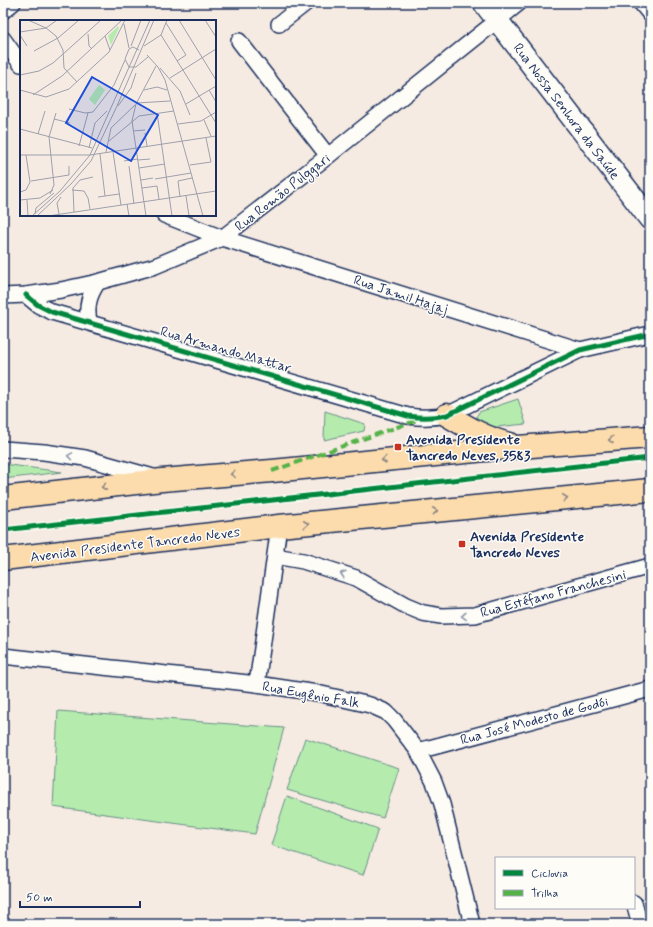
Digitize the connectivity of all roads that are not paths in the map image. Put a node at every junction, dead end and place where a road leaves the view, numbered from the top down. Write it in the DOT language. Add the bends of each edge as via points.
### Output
graph roads {
  1 [pos="13,3"];
  2 [pos="306,3"];
  3 [pos="484,3"];
  4 [pos="519,3"];
  5 [pos="641,3"];
  6 [pos="3,11"];
  7 [pos="650,14"];
  8 [pos="498,20"];
  9 [pos="279,24"];
  10 [pos="3,39"];
  11 [pos="239,41"];
  12 [pos="20,63"];
  13 [pos="328,156"];
  14 [pos="167,216"];
  15 [pos="650,219"];
  16 [pos="222,238"];
  17 [pos="98,282"];
  18 [pos="26,295"];
  19 [pos="3,296"];
  20 [pos="89,321"];
  21 [pos="650,334"];
  22 [pos="580,350"];
  23 [pos="447,415"];
  24 [pos="650,437"];
  25 [pos="518,447"];
  26 [pos="3,449"];
  27 [pos="162,480"];
  28 [pos="650,490"];
  29 [pos="3,498"];
  30 [pos="279,526"];
  31 [pos="275,556"];
  32 [pos="3,559"];
  33 [pos="650,566"];
  34 [pos="3,656"];
  35 [pos="257,684"];
  36 [pos="650,689"];
  37 [pos="418,751"];
  38 [pos="635,906"];
  39 [pos="472,924"];
  40 [pos="640,924"];
  1 -- 6 [label="street"];
  2 -- 9 [label="street"];
  3 -- 8 [label="main road, Rua Nossa Senhora da Saúde"];
  4 -- 8 [label="street, Rua Romão Pulggari"];
  5 -- 7 [label="street"];
  8 -- 13 [label="street, Rua Romão Pulggari"];
  8 -- 15 [label="main road, Rua Nossa Senhora da Saúde"];
  10 -- 12 [label="street"];
  11 -- 13 [label="street"];
  13 -- 16 [label="street, Rua Romão Pulggari"];
  14 -- 16 [label="street, Rua Jamil Hajaj"];
  16 -- 17 [label="street, Rua Romão Pulggari" via="154,266"];
  16 -- 22 [label="street, Rua Jamil Hajaj"];
  17 -- 18 [label="street, Rua Romão Pulggari"];
  17 -- 20 [label="street" via="88,300"];
  18 -- 19 [label="street, Rua Romão Pulggari"];
  18 -- 20 [label="street, Rua Armando Mattar" via="52,312"];
  20 -- 23 [label="street, Rua Armando Mattar" via="408,416 436,418"];
  21 -- 22 [label="street, Rua Armando Mattar"];
  22 -- 23 [label="street, Rua Armando Mattar"];
  23 -- 25 [label="highway" via="482,435"];
  24 -- 25 [label="highway, one-way"];
  25 -- 27 [label="highway, one-way"];
  27 -- 26 [label="street, one-way" via="85,458"];
  27 -- 29 [label="highway, one-way"];
  30 -- 28 [label="highway, Avenida Presidente Tancredo Neves, one-way"];
  30 -- 31 [label="street"];
  30 -- 32 [label="highway, Avenida Presidente Tancredo Neves"];
  33 -- 31 [label="street, Rua Estéfano Franchesini, one-way" via="475,615 441,616 423,613 406,606 356,578 303,561"];
  31 -- 35 [label="street"];
  34 -- 35 [label="street, Rua Eugênio Falk"];
  35 -- 37 [label="street, Rua Eugênio Falk" via="317,693 370,705 386,712"];
  36 -- 37 [label="street, Rua José Modesto de Godói"];
  37 -- 39 [label="street, Rua Eugênio Falk" via="442,804"];
  38 -- 40 [label="street"];
}
